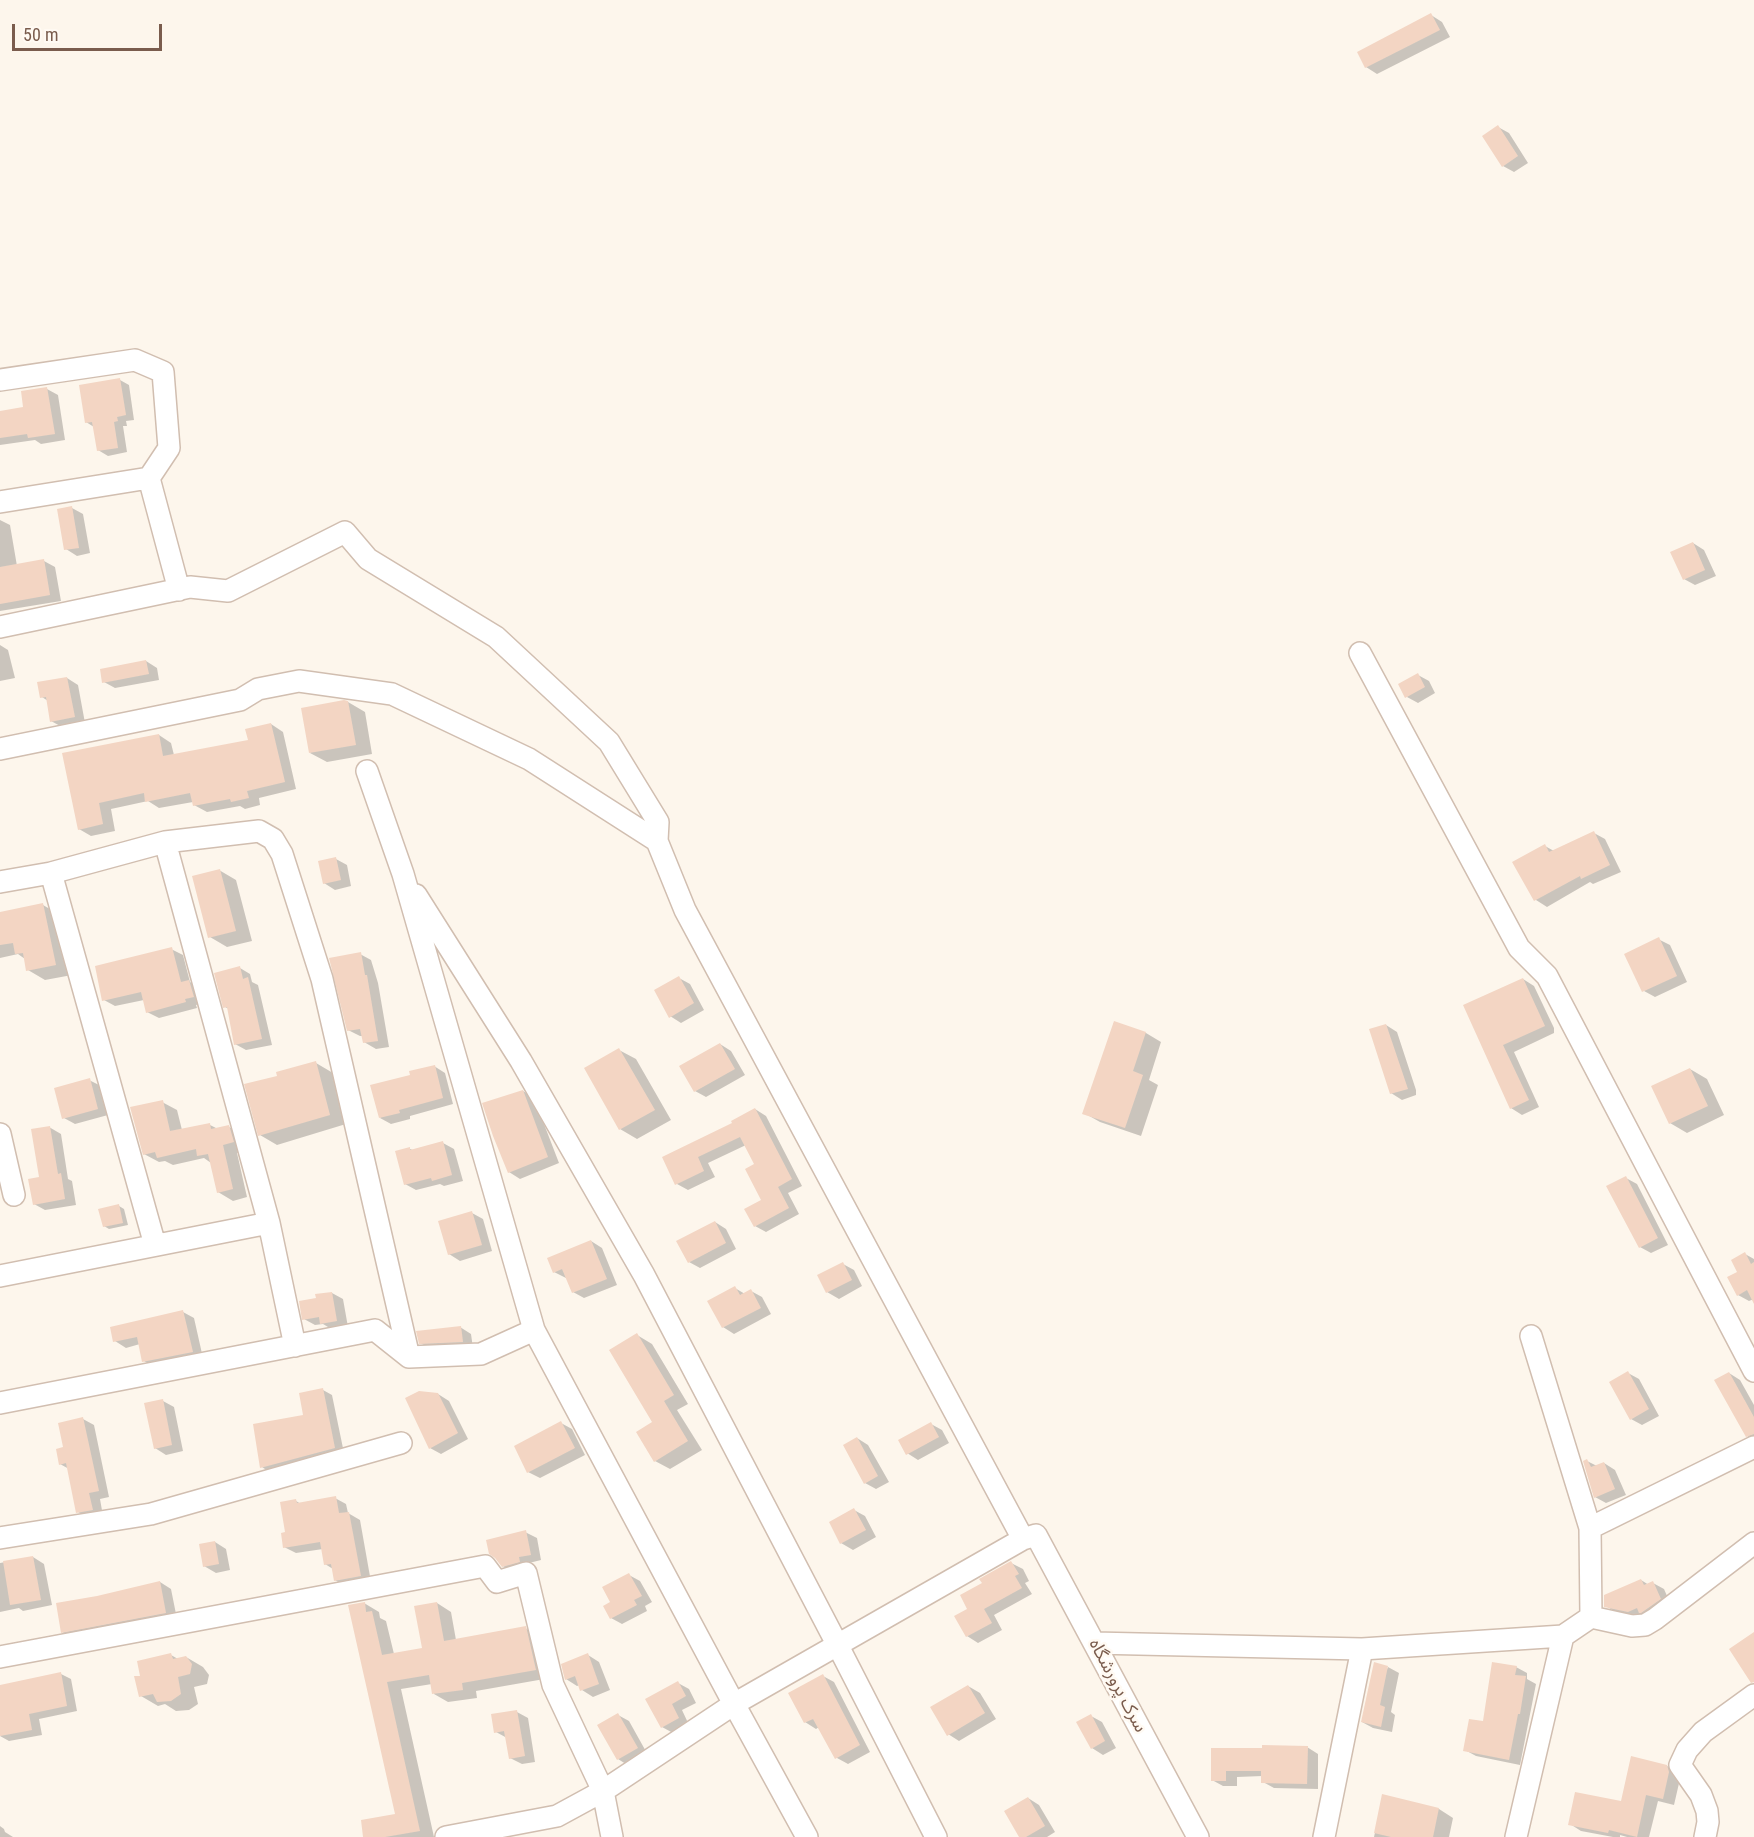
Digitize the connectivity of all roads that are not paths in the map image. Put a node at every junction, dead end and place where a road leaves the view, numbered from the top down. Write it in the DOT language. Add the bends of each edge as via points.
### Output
graph roads {
  1 [pos="0,380"];
  2 [pos="149,478"];
  3 [pos="0,502"];
  4 [pos="179,590"];
  5 [pos="0,627"];
  6 [pos="1360,653"];
  7 [pos="0,749"];
  8 [pos="367,771"];
  9 [pos="657,841"];
  10 [pos="165,842"];
  11 [pos="51,873"];
  12 [pos="403,874"];
  13 [pos="0,882"];
  14 [pos="0,1138"];
  15 [pos="14,1195"];
  16 [pos="269,1223"];
  17 [pos="155,1245"];
  18 [pos="0,1276"];
  19 [pos="534,1330"];
  20 [pos="1531,1336"];
  21 [pos="295,1346"];
  22 [pos="409,1357"];
  23 [pos="1754,1371"];
  24 [pos="0,1403"];
  25 [pos="401,1443"];
  26 [pos="1754,1447"];
  27 [pos="1590,1528"];
  28 [pos="1030,1537"];
  29 [pos="0,1538"];
  30 [pos="1754,1543"];
  31 [pos="1591,1617"];
  32 [pos="1563,1636"];
  33 [pos="1094,1643"];
  34 [pos="837,1644"];
  35 [pos="1362,1649"];
  36 [pos="0,1656"];
  37 [pos="1754,1695"];
  38 [pos="734,1704"];
  39 [pos="603,1791"];
  40 [pos="446,1837"];
  41 [pos="612,1837"];
  42 [pos="807,1837"];
  43 [pos="936,1837"];
  44 [pos="1198,1837"];
  45 [pos="1324,1837"];
  46 [pos="1516,1837"];
  47 [pos="1705,1837"];
  1 -- 2 [label="street" via="135,360 163,372 169,448"];
  2 -- 3 [label="street"];
  2 -- 4 [label="street"];
  4 -- 5 [label="street"];
  4 -- 9 [label="street, سرک پرورشگاه" via="190,587 228,591 345,532 368,559 496,637 609,742 658,822"];
  6 -- 23 [label="street" via="1519,948 1547,976"];
  7 -- 9 [label="street" via="240,700 258,689 299,681 392,694 529,759"];
  8 -- 12 [label="street"];
  9 -- 28 [label="street, سرک پرورشگاه" via="685,910"];
  10 -- 11 [label="street"];
  10 -- 16 [label="street"];
  10 -- 22 [label="street" via="259,831 273,839 282,854 322,979"];
  11 -- 13 [label="street"];
  11 -- 17 [label="street"];
  12 -- 19 [label="street"];
  12 -- 34 [label="street" via="521,1061 644,1275"];
  14 -- 15 [label="street"];
  16 -- 17 [label="street"];
  16 -- 21 [label="street"];
  17 -- 18 [label="street"];
  19 -- 22 [label="street" via="482,1354"];
  19 -- 38 [label="street"];
  20 -- 27 [label="street"];
  21 -- 22 [label="street" via="375,1330"];
  21 -- 24 [label="street"];
  25 -- 29 [label="street" via="150,1514"];
  26 -- 27 [label="street"];
  27 -- 31 [label="street"];
  28 -- 33 [label="street, سرک پرورشگاه"];
  28 -- 34 [label="street"];
  30 -- 31 [label="street" via="1645,1624 1632,1626"];
  31 -- 32 [label="street"];
  32 -- 35 [label="street"];
  32 -- 46 [label="street"];
  33 -- 35 [label="street"];
  33 -- 44 [label="street, سرک پرورشگاه"];
  34 -- 38 [label="street"];
  34 -- 43 [label="street"];
  35 -- 45 [label="street"];
  36 -- 39 [label="street" via="485,1566 497,1582 526,1573 553,1685"];
  37 -- 47 [label="street" via="1703,1732 1680,1765 1707,1811"];
  38 -- 39 [label="street"];
  38 -- 42 [label="street"];
  39 -- 40 [label="street" via="557,1816"];
  39 -- 41 [label="street"];
}
